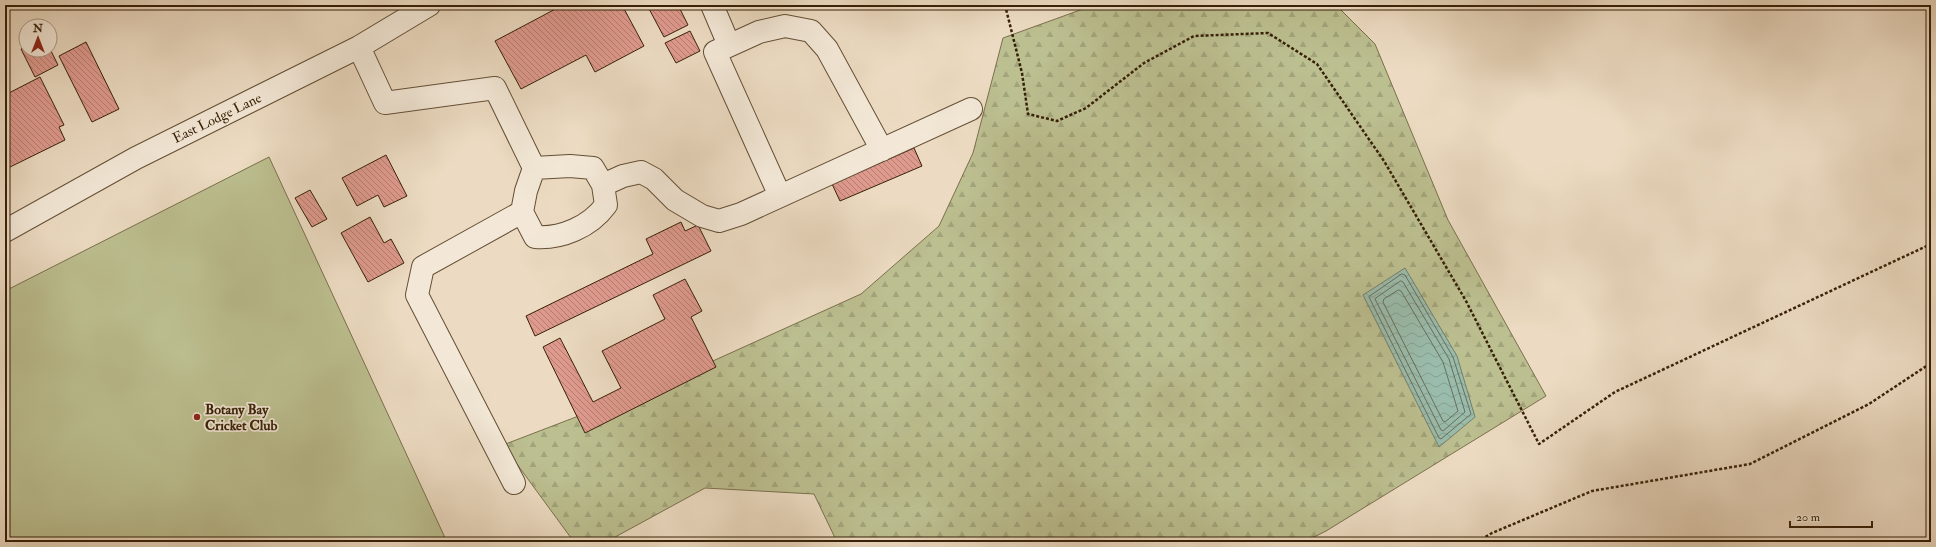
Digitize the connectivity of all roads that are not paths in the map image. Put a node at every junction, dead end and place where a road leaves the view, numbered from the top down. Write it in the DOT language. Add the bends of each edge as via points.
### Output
graph roads {
  1 [pos="429,5"];
  2 [pos="712,5"];
  3 [pos="729,45"];
  4 [pos="358,47"];
  5 [pos="971,109"];
  6 [pos="882,150"];
  7 [pos="534,168"];
  8 [pos="603,185"];
  9 [pos="780,196"];
  10 [pos="522,212"];
  11 [pos="5,231"];
  12 [pos="514,483"];
  1 -- 4 [label="street, East Lodge Lane"];
  2 -- 3 [label="street"];
  3 -- 6 [label="street" via="759,32 785,26 811,30 826,49"];
  3 -- 9 [label="street" via="715,52"];
  4 -- 7 [label="street" via="385,103 495,88"];
  4 -- 11 [label="street, East Lodge Lane" via="136,158"];
  5 -- 6 [label="street"];
  6 -- 9 [label="street"];
  7 -- 8 [label="street" via="593,168"];
  7 -- 10 [label="street"];
  8 -- 9 [label="street" via="623,176 641,172 676,200 702,216 719,221"];
  8 -- 10 [label="street" via="606,205 598,216 568,233 550,238 535,238"];
  10 -- 12 [label="street" via="423,267 417,295"];
}
